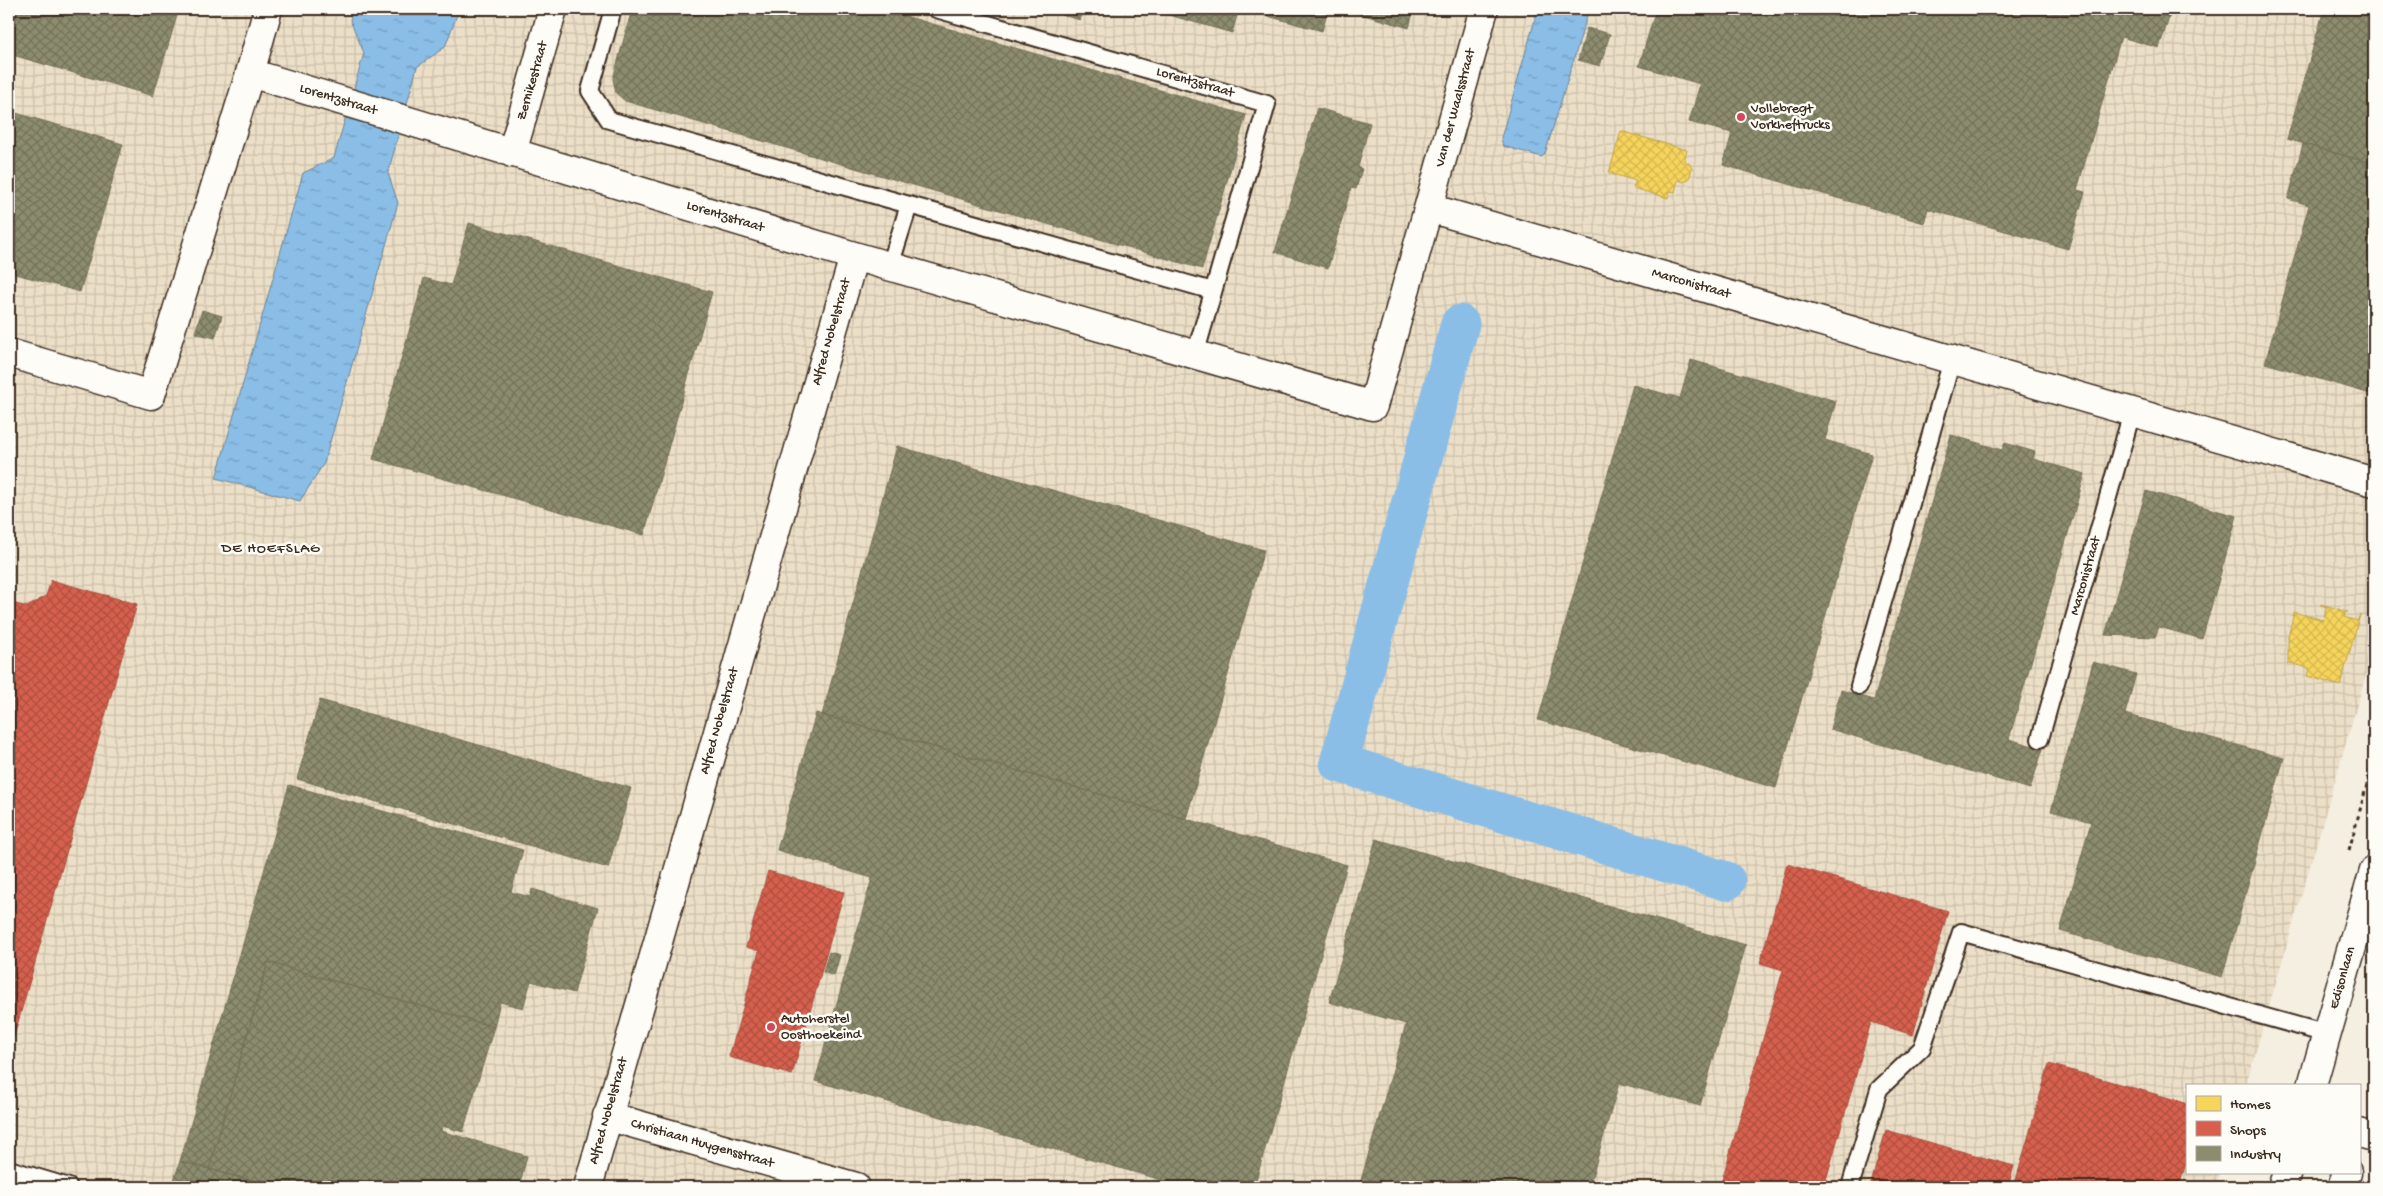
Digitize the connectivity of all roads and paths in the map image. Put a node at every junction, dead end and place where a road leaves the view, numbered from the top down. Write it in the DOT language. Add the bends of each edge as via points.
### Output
graph roads {
  1 [pos="268,9"];
  2 [pos="553,9"];
  3 [pos="613,9"];
  4 [pos="936,9"];
  5 [pos="1484,9"];
  6 [pos="250,73"];
  7 [pos="512,153"];
  8 [pos="909,205"];
  9 [pos="1430,208"];
  10 [pos="854,256"];
  11 [pos="890,266"];
  12 [pos="1213,291"];
  13 [pos="9,353"];
  14 [pos="1195,355"];
  15 [pos="1952,360"];
  16 [pos="2132,412"];
  17 [pos="2374,482"];
  18 [pos="1859,686"];
  19 [pos="2040,739"];
  20 [pos="2374,870"];
  21 [pos="2327,1034"];
  22 [pos="2312,1084"];
  23 [pos="607,1116"];
  24 [pos="2360,1132"];
  25 [pos="2374,1137"];
  26 [pos="9,1169"];
  27 [pos="2286,1174"];
  28 [pos="2346,1174"];
  29 [pos="69,1187"];
  30 [pos="588,1187"];
  31 [pos="856,1187"];
  32 [pos="1850,1187"];
  33 [pos="2282,1187"];
  34 [pos="2342,1187"];
  1 -- 6 [label="street"];
  2 -- 7 [label="street, Zernikestraat"];
  3 -- 8 [label="lane" via="590,92 609,120"];
  4 -- 12 [label="lane, Lorentzstraat" via="1267,104"];
  5 -- 9 [label="street, Van der Waalsstraat"];
  6 -- 7 [label="street, Lorentzstraat"];
  6 -- 13 [label="street" via="151,395"];
  7 -- 10 [label="street, Lorentzstraat"];
  8 -- 11 [label="lane"];
  8 -- 12 [label="lane"];
  9 -- 14 [label="street, Lorentzstraat" via="1373,406"];
  9 -- 15 [label="street, Marconistraat"];
  10 -- 11 [label="street, Lorentzstraat"];
  10 -- 23 [label="street, Alfred Nobelstraat"];
  11 -- 14 [label="street, Lorentzstraat"];
  12 -- 14 [label="lane, Lorentzstraat"];
  15 -- 16 [label="street, Marconistraat"];
  15 -- 18 [label="lane"];
  16 -- 17 [label="street, Marconistraat"];
  16 -- 19 [label="lane, Marconistraat"];
  20 -- 21 [label="street, Edisonlaan"];
  21 -- 22 [label="street, Edisonlaan"];
  21 -- 32 [label="lane" via="1961,932 1922,1048 1879,1089"];
  23 -- 30 [label="street, Alfred Nobelstraat"];
  23 -- 31 [label="street, Christiaan Huygensstraat"];
  24 -- 25 [label="street"];
  26 -- 29 [label="lane"];
  27 -- 33 [label="street"];
  28 -- 34 [label="street"];
}
